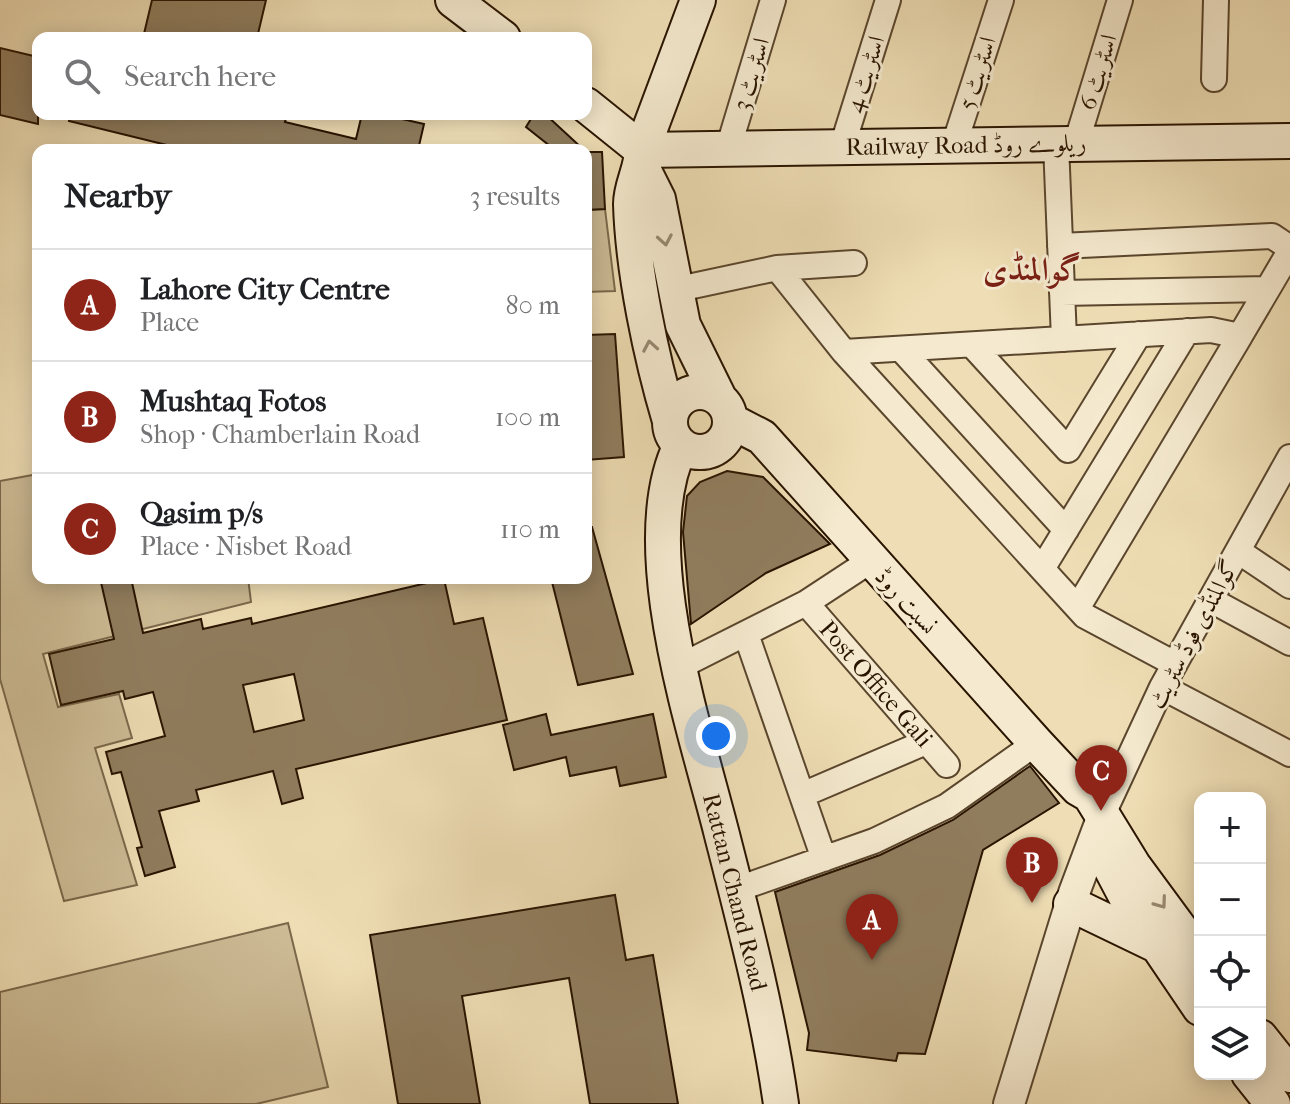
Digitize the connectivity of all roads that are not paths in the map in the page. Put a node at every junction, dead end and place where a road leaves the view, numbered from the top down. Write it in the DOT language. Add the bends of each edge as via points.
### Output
graph roads {
  1 [pos="698,0"];
  2 [pos="773,0"];
  3 [pos="888,0"];
  4 [pos="1001,0"];
  5 [pos="1120,0"];
  6 [pos="1216,0"];
  7 [pos="1214,79"];
  8 [pos="592,111"];
  9 [pos="1290,141"];
  10 [pos="1066,144"];
  11 [pos="954,145"];
  12 [pos="842,147"];
  13 [pos="728,149"];
  14 [pos="642,159"];
  15 [pos="1060,246"];
  16 [pos="1290,249"];
  17 [pos="854,263"];
  18 [pos="777,268"];
  19 [pos="1267,289"];
  20 [pos="674,290"];
  21 [pos="1062,293"];
  22 [pos="1187,331"];
  23 [pos="1139,334"];
  24 [pos="1240,336"];
  25 [pos="1064,339"];
  26 [pos="972,345"];
  27 [pos="901,349"];
  28 [pos="844,352"];
  29 [pos="725,409"];
  30 [pos="676,433"];
  31 [pos="1290,457"];
  32 [pos="1066,530"];
  33 [pos="1238,551"];
  34 [pos="870,561"];
  35 [pos="1042,569"];
  36 [pos="1290,586"];
  37 [pos="1211,600"];
  38 [pos="806,603"];
  39 [pos="1078,607"];
  40 [pos="746,634"];
  41 [pos="1290,643"];
  42 [pos="1175,664"];
  43 [pos="677,668"];
  44 [pos="1162,687"];
  45 [pos="926,742"];
  46 [pos="1036,743"];
  47 [pos="1290,754"];
  48 [pos="947,765"];
  49 [pos="802,795"];
  50 [pos="1099,826"];
  51 [pos="824,859"];
  52 [pos="735,890"];
  53 [pos="1071,904"];
  54 [pos="1158,946"];
  55 [pos="1194,948"];
  56 [pos="1194,999"];
  57 [pos="1273,1057"];
  58 [pos="781,1104"];
  59 [pos="1009,1104"];
  60 [pos="1273,1104"];
  1 -- 14 [label="main road"];
  2 -- 13 [label="street, اسٹریٹ 3"];
  3 -- 12 [label="street, اسٹریٹ 4"];
  4 -- 11 [label="street, اسٹریٹ 5"];
  5 -- 10 [label="street, اسٹریٹ 6"];
  6 -- 7 [label="street"];
  8 -- 14 [label="main road"];
  9 -- 10 [label="main road, Railway Road ریلوے روڈ"];
  10 -- 11 [label="main road, Railway Road ریلوے روڈ"];
  10 -- 15 [label="street, اسٹریٹ 6"];
  11 -- 12 [label="main road, Railway Road ریلوے روڈ"];
  12 -- 13 [label="main road, Railway Road ریلوے روڈ"];
  13 -- 14 [label="main road, Railway Road ریلوے روڈ"];
  14 -- 20 [label="main road, one-way" via="658,199"];
  30 -- 14 [label="main road, one-way" via="653,363 631,202"];
  15 -- 16 [label="street" via="1272,236"];
  15 -- 21 [label="street, اسٹریٹ 6"];
  16 -- 19 [label="street"];
  17 -- 18 [label="street"];
  18 -- 20 [label="street"];
  18 -- 28 [label="street"];
  19 -- 21 [label="street"];
  19 -- 24 [label="street"];
  20 -- 29 [label="main road" via="692,350"];
  21 -- 25 [label="street, اسٹریٹ 6"];
  22 -- 23 [label="street"];
  22 -- 24 [label="street"];
  22 -- 32 [label="street"];
  23 -- 25 [label="street"];
  23 -- 26 [label="street" via="1068,450"];
  24 -- 39 [label="street"];
  25 -- 26 [label="street"];
  26 -- 27 [label="street"];
  27 -- 28 [label="street"];
  27 -- 32 [label="street"];
  28 -- 35 [label="street"];
  29 -- 30 [label="main road" via="701,392 683,397 672,412"];
  29 -- 30 [label="main road" via="727,437 714,449 697,452"];
  29 -- 34 [label="main road, نسبت روڈ" via="762,437"];
  30 -- 43 [label="main road, Rattan Chand Road" via="664,523"];
  31 -- 33 [label="street, گوالمنڈی فوڈ سٹریٹ"];
  32 -- 35 [label="street"];
  33 -- 36 [label="street"];
  33 -- 37 [label="street, گوالمنڈی فوڈ سٹریٹ"];
  34 -- 38 [label="street"];
  34 -- 46 [label="main road, نسبت روڈ"];
  35 -- 39 [label="street"];
  37 -- 41 [label="street"];
  37 -- 42 [label="street, گوالمنڈی فوڈ سٹریٹ"];
  38 -- 40 [label="street"];
  38 -- 45 [label="street, Post Office Gali"];
  39 -- 42 [label="street" via="1085,616"];
  40 -- 43 [label="street"];
  40 -- 49 [label="street"];
  42 -- 44 [label="street, گوالمنڈی فوڈ سٹریٹ"];
  43 -- 52 [label="main road, Rattan Chand Road"];
  44 -- 47 [label="street"];
  44 -- 50 [label="street, گوالمنڈی فوڈ سٹریٹ"];
  45 -- 48 [label="street, Post Office Gali"];
  45 -- 49 [label="street"];
  46 -- 50 [label="main road, نسبت روڈ" via="1090,795"];
  46 -- 51 [label="street" via="947,806"];
  49 -- 51 [label="street"];
  50 -- 53 [label="street"];
  50 -- 54 [label="main road" via="1131,906"];
  50 -- 55 [label="main road, one-way"];
  51 -- 52 [label="street"];
  52 -- 58 [label="main road, Rattan Chand Road"];
  53 -- 54 [label="main road"];
  53 -- 59 [label="street"];
  54 -- 56 [label="main road"];
  57 -- 60 [label="main road"];
}
